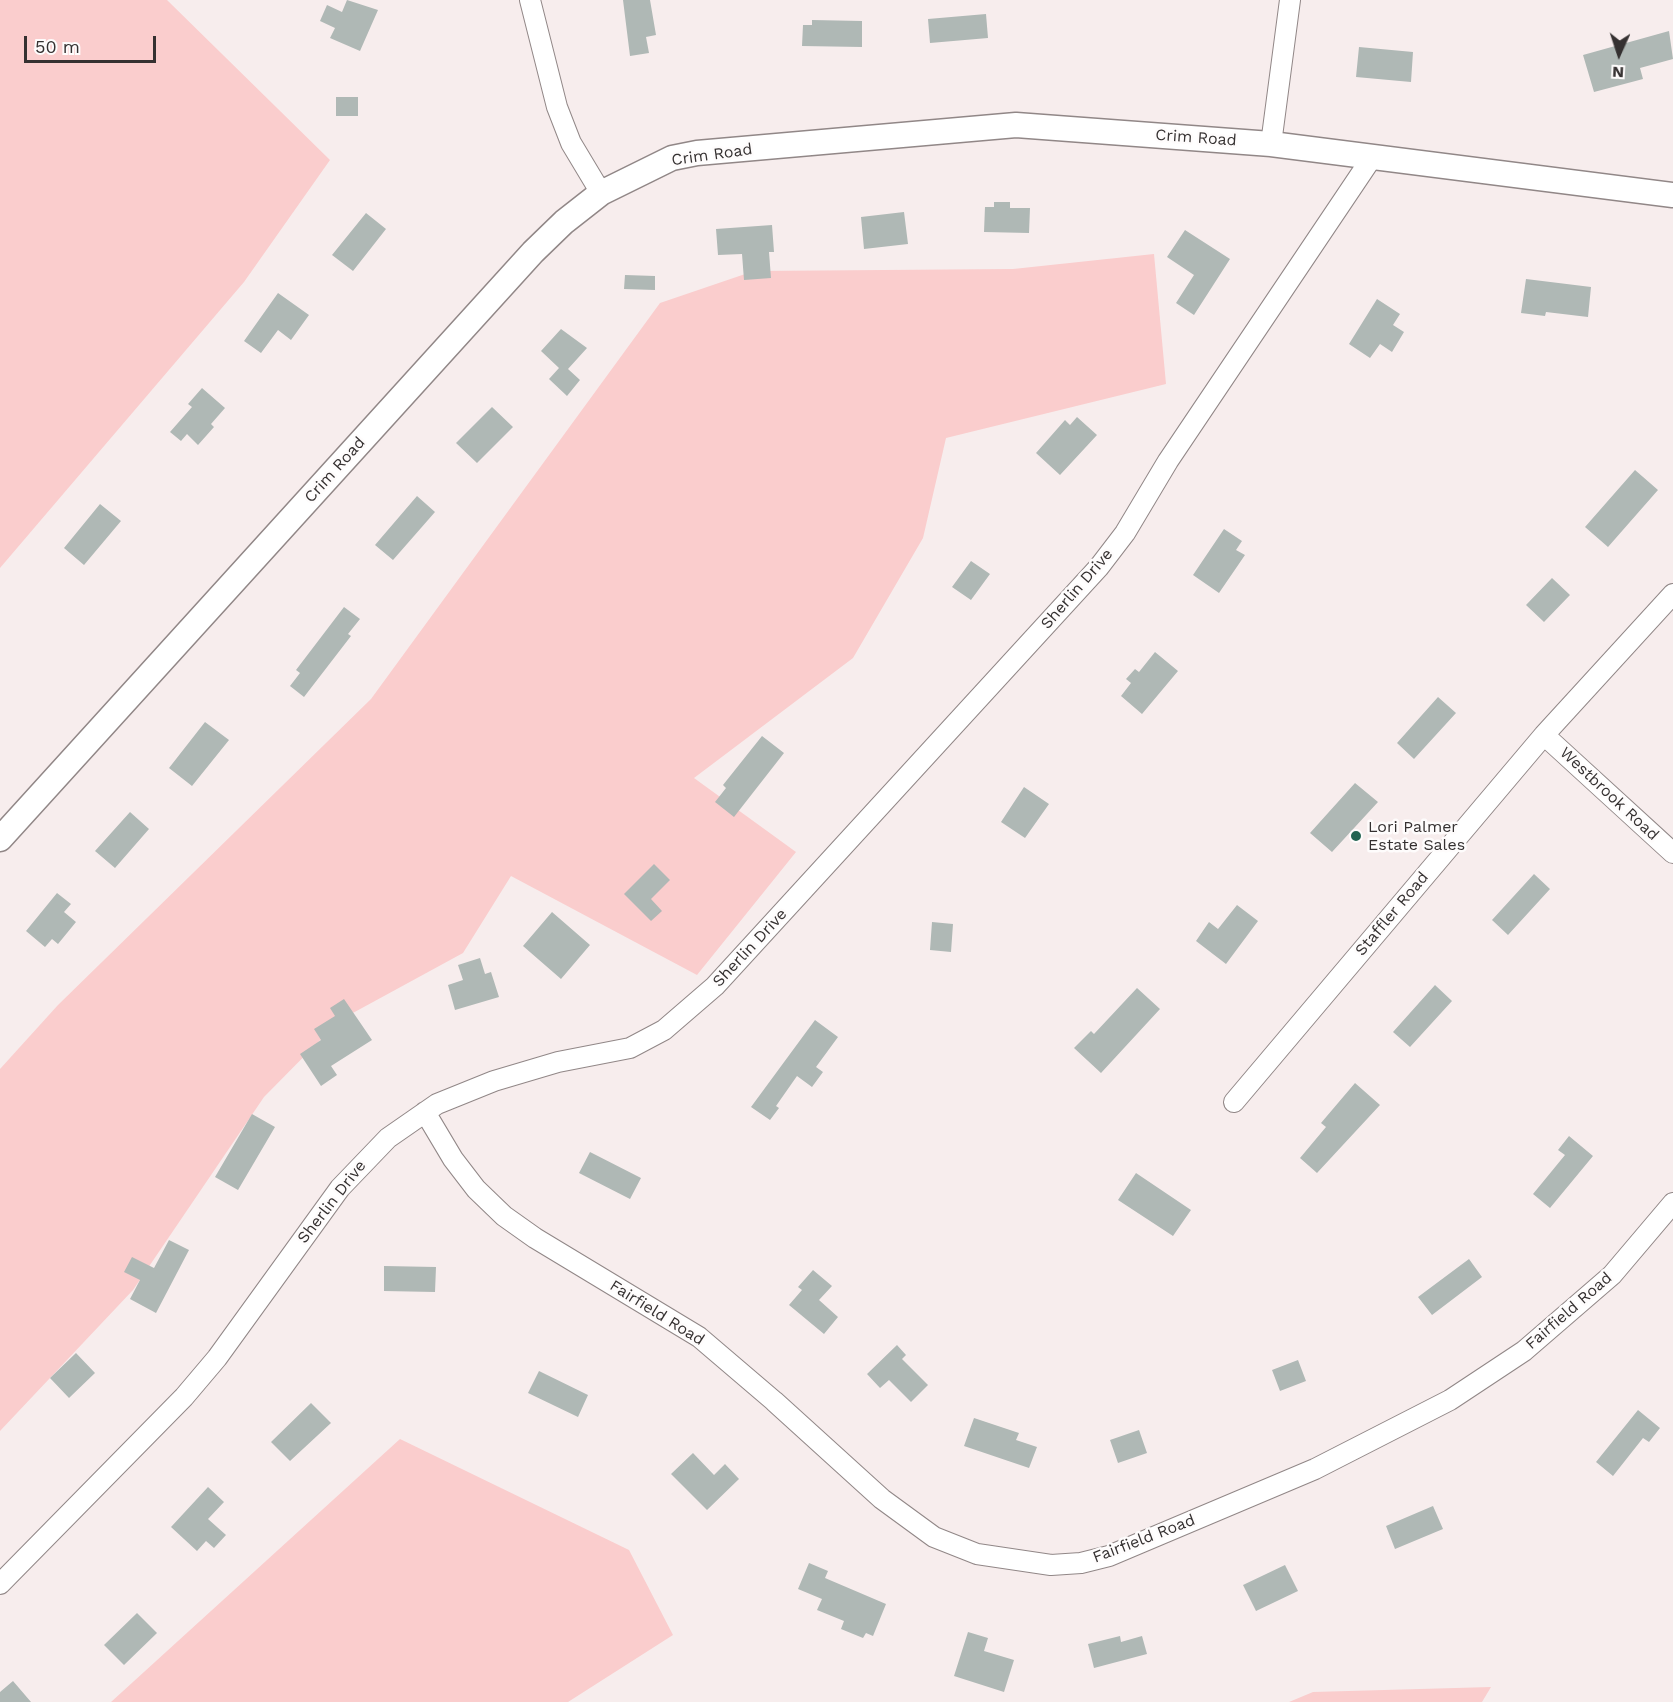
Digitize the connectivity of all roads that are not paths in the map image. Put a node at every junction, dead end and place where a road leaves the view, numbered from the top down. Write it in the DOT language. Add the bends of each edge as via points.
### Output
graph roads {
  1 [pos="530,0"];
  2 [pos="1290,0"];
  3 [pos="1271,144"];
  4 [pos="1373,156"];
  5 [pos="601,193"];
  6 [pos="1673,195"];
  7 [pos="1673,594"];
  8 [pos="1544,735"];
  9 [pos="0,839"];
  10 [pos="1673,853"];
  11 [pos="1234,1102"];
  12 [pos="426,1112"];
  13 [pos="1673,1203"];
  14 [pos="0,1584"];
  1 -- 5 [label="street" via="570,143"];
  2 -- 3 [label="street"];
  3 -- 4 [label="street, Crim Road"];
  3 -- 5 [label="street, Crim Road" via="1016,125 697,153 672,158"];
  4 -- 6 [label="street, Crim Road"];
  4 -- 12 [label="street, Sherlin Drive" via="1168,461 1125,533 715,986 664,1030 630,1048 558,1062 494,1081"];
  5 -- 9 [label="street, Crim Road" via="532,252"];
  7 -- 8 [label="street, Staffler Road"];
  8 -- 10 [label="street, Westbrook Road"];
  8 -- 11 [label="street, Staffler Road"];
  12 -- 13 [label="street, Fairfield Road" via="453,1159 504,1216 699,1337 882,1499 925,1530 977,1554 1051,1565 1109,1556 1315,1468 1450,1400 1524,1352 1612,1275"];
  12 -- 14 [label="street, Sherlin Drive" via="388,1138 362,1163 184,1397"];
}
